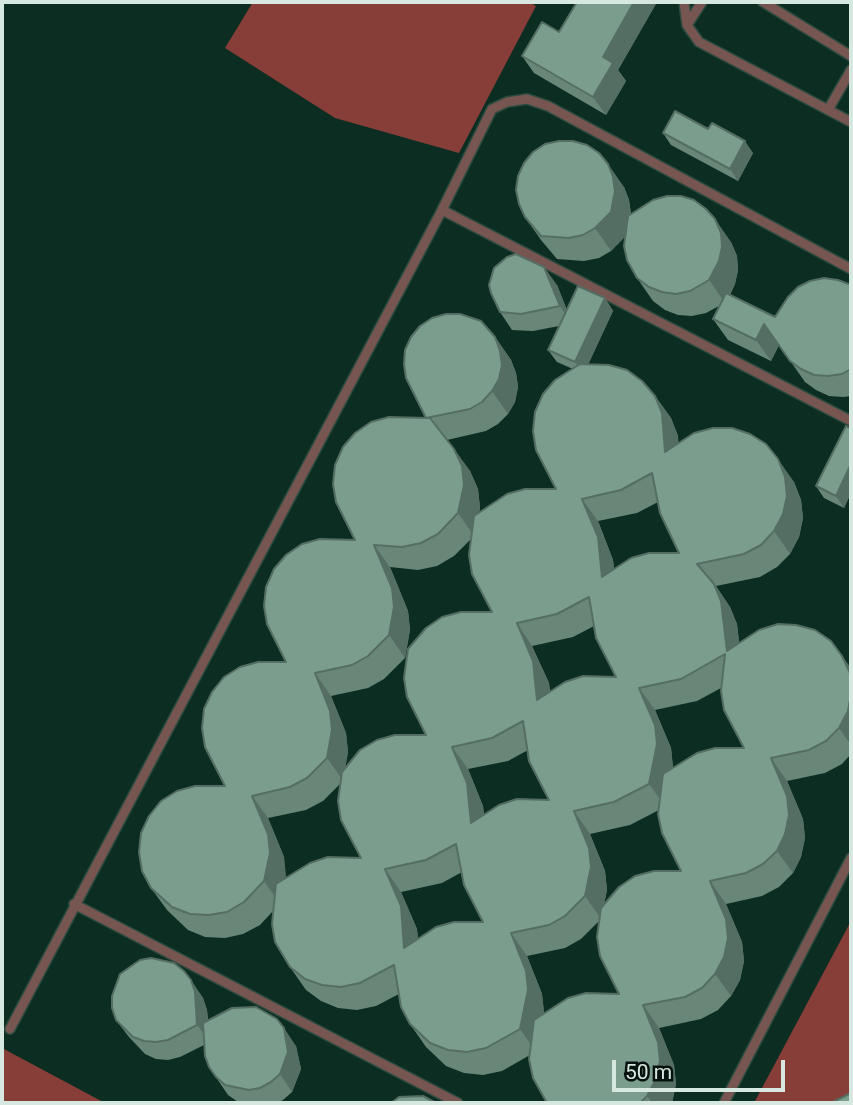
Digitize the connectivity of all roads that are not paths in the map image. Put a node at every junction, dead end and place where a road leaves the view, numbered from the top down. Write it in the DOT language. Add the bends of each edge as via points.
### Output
graph roads {
  1 [pos="684,2"];
  2 [pos="702,2"];
  3 [pos="763,2"];
  4 [pos="687,25"];
  5 [pos="851,56"];
  6 [pos="851,70"];
  7 [pos="828,110"];
  8 [pos="851,122"];
  9 [pos="442,210"];
  10 [pos="851,269"];
  11 [pos="851,421"];
  12 [pos="851,858"];
  13 [pos="75,904"];
  14 [pos="10,1029"];
  15 [pos="458,1103"];
  16 [pos="724,1103"];
  1 -- 4 [label="lane"];
  2 -- 4 [label="lane"];
  3 -- 5 [label="lane"];
  4 -- 7 [label="lane" via="699,42"];
  6 -- 7 [label="lane"];
  7 -- 8 [label="lane"];
  9 -- 10 [label="lane" via="492,109 527,99 548,106"];
  9 -- 11 [label="lane"];
  9 -- 13 [label="lane"];
  12 -- 16 [label="lane"];
  13 -- 14 [label="lane"];
  13 -- 15 [label="lane"];
}
